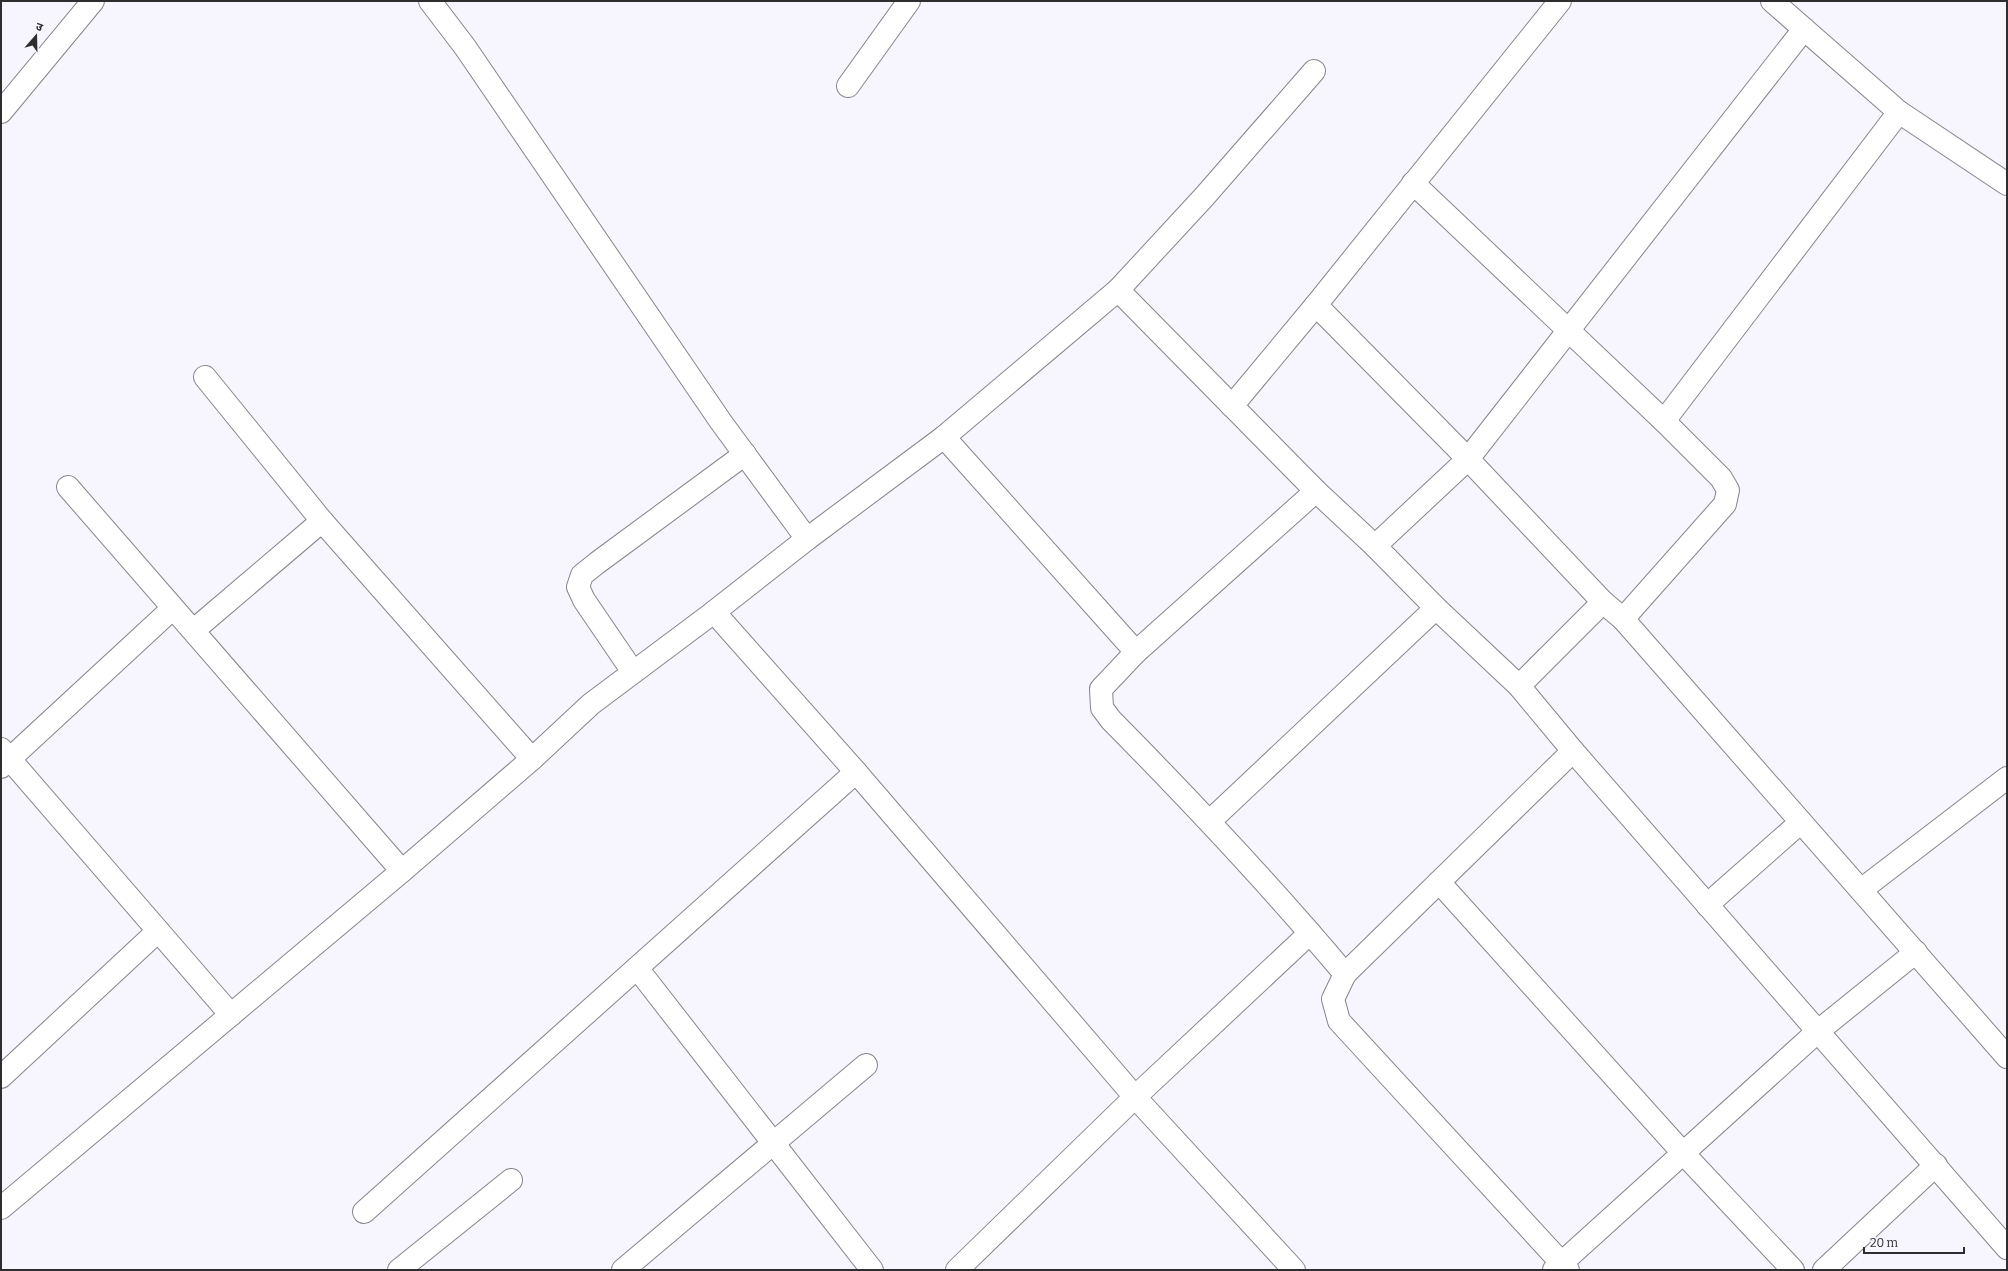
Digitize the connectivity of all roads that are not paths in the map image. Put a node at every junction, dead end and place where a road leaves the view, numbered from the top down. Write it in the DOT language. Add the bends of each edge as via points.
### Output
graph roads {
  1 [pos="93,1"];
  2 [pos="430,1"];
  3 [pos="909,1"];
  4 [pos="1560,1"];
  5 [pos="1772,1"];
  6 [pos="1804,29"];
  7 [pos="1314,71"];
  8 [pos="848,86"];
  9 [pos="1,112"];
  10 [pos="1899,112"];
  11 [pos="1413,183"];
  12 [pos="2007,184"];
  13 [pos="1118,290"];
  14 [pos="1316,305"];
  15 [pos="1569,331"];
  16 [pos="206,377"];
  17 [pos="1232,406"];
  18 [pos="1664,421"];
  19 [pos="944,437"];
  20 [pos="745,454"];
  21 [pos="1468,460"];
  22 [pos="68,487"];
  23 [pos="1316,491"];
  24 [pos="322,521"];
  25 [pos="807,539"];
  26 [pos="1375,546"];
  27 [pos="1603,602"];
  28 [pos="1436,608"];
  29 [pos="172,609"];
  30 [pos="714,612"];
  31 [pos="1623,619"];
  32 [pos="194,630"];
  33 [pos="1136,652"];
  34 [pos="633,672"];
  35 [pos="1520,686"];
  36 [pos="1573,751"];
  37 [pos="4,759"];
  38 [pos="532,759"];
  39 [pos="856,772"];
  40 [pos="2007,778"];
  41 [pos="1210,820"];
  42 [pos="1801,822"];
  43 [pos="402,871"];
  44 [pos="1439,882"];
  45 [pos="1861,890"];
  46 [pos="1707,905"];
  47 [pos="158,931"];
  48 [pos="1310,933"];
  49 [pos="1916,952"];
  50 [pos="637,968"];
  51 [pos="1345,974"];
  52 [pos="231,1015"];
  53 [pos="1817,1032"];
  54 [pos="2007,1057"];
  55 [pos="866,1065"];
  56 [pos="1,1077"];
  57 [pos="1135,1097"];
  58 [pos="774,1142"];
  59 [pos="1683,1153"];
  60 [pos="1936,1165"];
  61 [pos="511,1180"];
  62 [pos="1,1208"];
  63 [pos="364,1212"];
  64 [pos="2007,1248"];
  65 [pos="1561,1268"];
  66 [pos="398,1270"];
  67 [pos="623,1270"];
  68 [pos="872,1270"];
  69 [pos="957,1270"];
  70 [pos="1294,1270"];
  71 [pos="1793,1270"];
  72 [pos="1824,1270"];
  1 -- 9 [label="street"];
  2 -- 20 [label="street" via="465,47"];
  3 -- 8 [label="street"];
  4 -- 11 [label="street"];
  5 -- 6 [label="street"];
  6 -- 10 [label="street"];
  6 -- 15 [label="street"];
  7 -- 13 [label="street" via="1204,197"];
  10 -- 12 [label="street"];
  10 -- 18 [label="street"];
  11 -- 14 [label="street"];
  11 -- 15 [label="street"];
  13 -- 17 [label="street"];
  13 -- 19 [label="street"];
  14 -- 17 [label="street"];
  14 -- 21 [label="street"];
  15 -- 18 [label="street"];
  15 -- 21 [label="street"];
  16 -- 24 [label="street"];
  17 -- 23 [label="street"];
  18 -- 31 [label="street" via="1721,478 1728,490 1725,504"];
  19 -- 25 [label="street"];
  19 -- 33 [label="street"];
  20 -- 25 [label="street"];
  20 -- 34 [label="street" via="582,575 578,587 584,600"];
  21 -- 26 [label="street"];
  21 -- 27 [label="street"];
  22 -- 29 [label="street"];
  23 -- 26 [label="street"];
  23 -- 33 [label="street"];
  24 -- 32 [label="street"];
  24 -- 38 [label="street"];
  25 -- 30 [label="street"];
  26 -- 28 [label="street"];
  27 -- 31 [label="street"];
  27 -- 35 [label="street"];
  28 -- 35 [label="street"];
  28 -- 41 [label="street"];
  29 -- 32 [label="street"];
  29 -- 37 [label="street"];
  30 -- 34 [label="street"];
  30 -- 39 [label="street"];
  31 -- 42 [label="street"];
  32 -- 43 [label="street"];
  33 -- 41 [label="street" via="1100,689 1102,708"];
  34 -- 38 [label="street" via="591,704"];
  35 -- 36 [label="street"];
  36 -- 44 [label="street"];
  36 -- 46 [label="street"];
  37 -- 47 [label="street"];
  38 -- 43 [label="street"];
  39 -- 50 [label="street"];
  39 -- 57 [label="street"];
  40 -- 45 [label="street"];
  41 -- 48 [label="street"];
  42 -- 45 [label="street"];
  42 -- 46 [label="street"];
  43 -- 52 [label="street"];
  44 -- 51 [label="street"];
  44 -- 59 [label="street"];
  45 -- 49 [label="street"];
  46 -- 53 [label="street"];
  47 -- 52 [label="street"];
  47 -- 56 [label="street"];
  48 -- 51 [label="street"];
  48 -- 57 [label="street"];
  49 -- 53 [label="street"];
  49 -- 54 [label="street"];
  50 -- 58 [label="street"];
  50 -- 63 [label="street"];
  51 -- 65 [label="street" via="1333,999 1339,1020"];
  52 -- 62 [label="street"];
  53 -- 59 [label="street"];
  53 -- 60 [label="street"];
  55 -- 58 [label="street"];
  57 -- 69 [label="street"];
  57 -- 70 [label="street"];
  58 -- 67 [label="street"];
  58 -- 68 [label="street"];
  59 -- 65 [label="street"];
  59 -- 71 [label="street"];
  60 -- 64 [label="street"];
  60 -- 72 [label="street"];
  61 -- 66 [label="street"];
}
